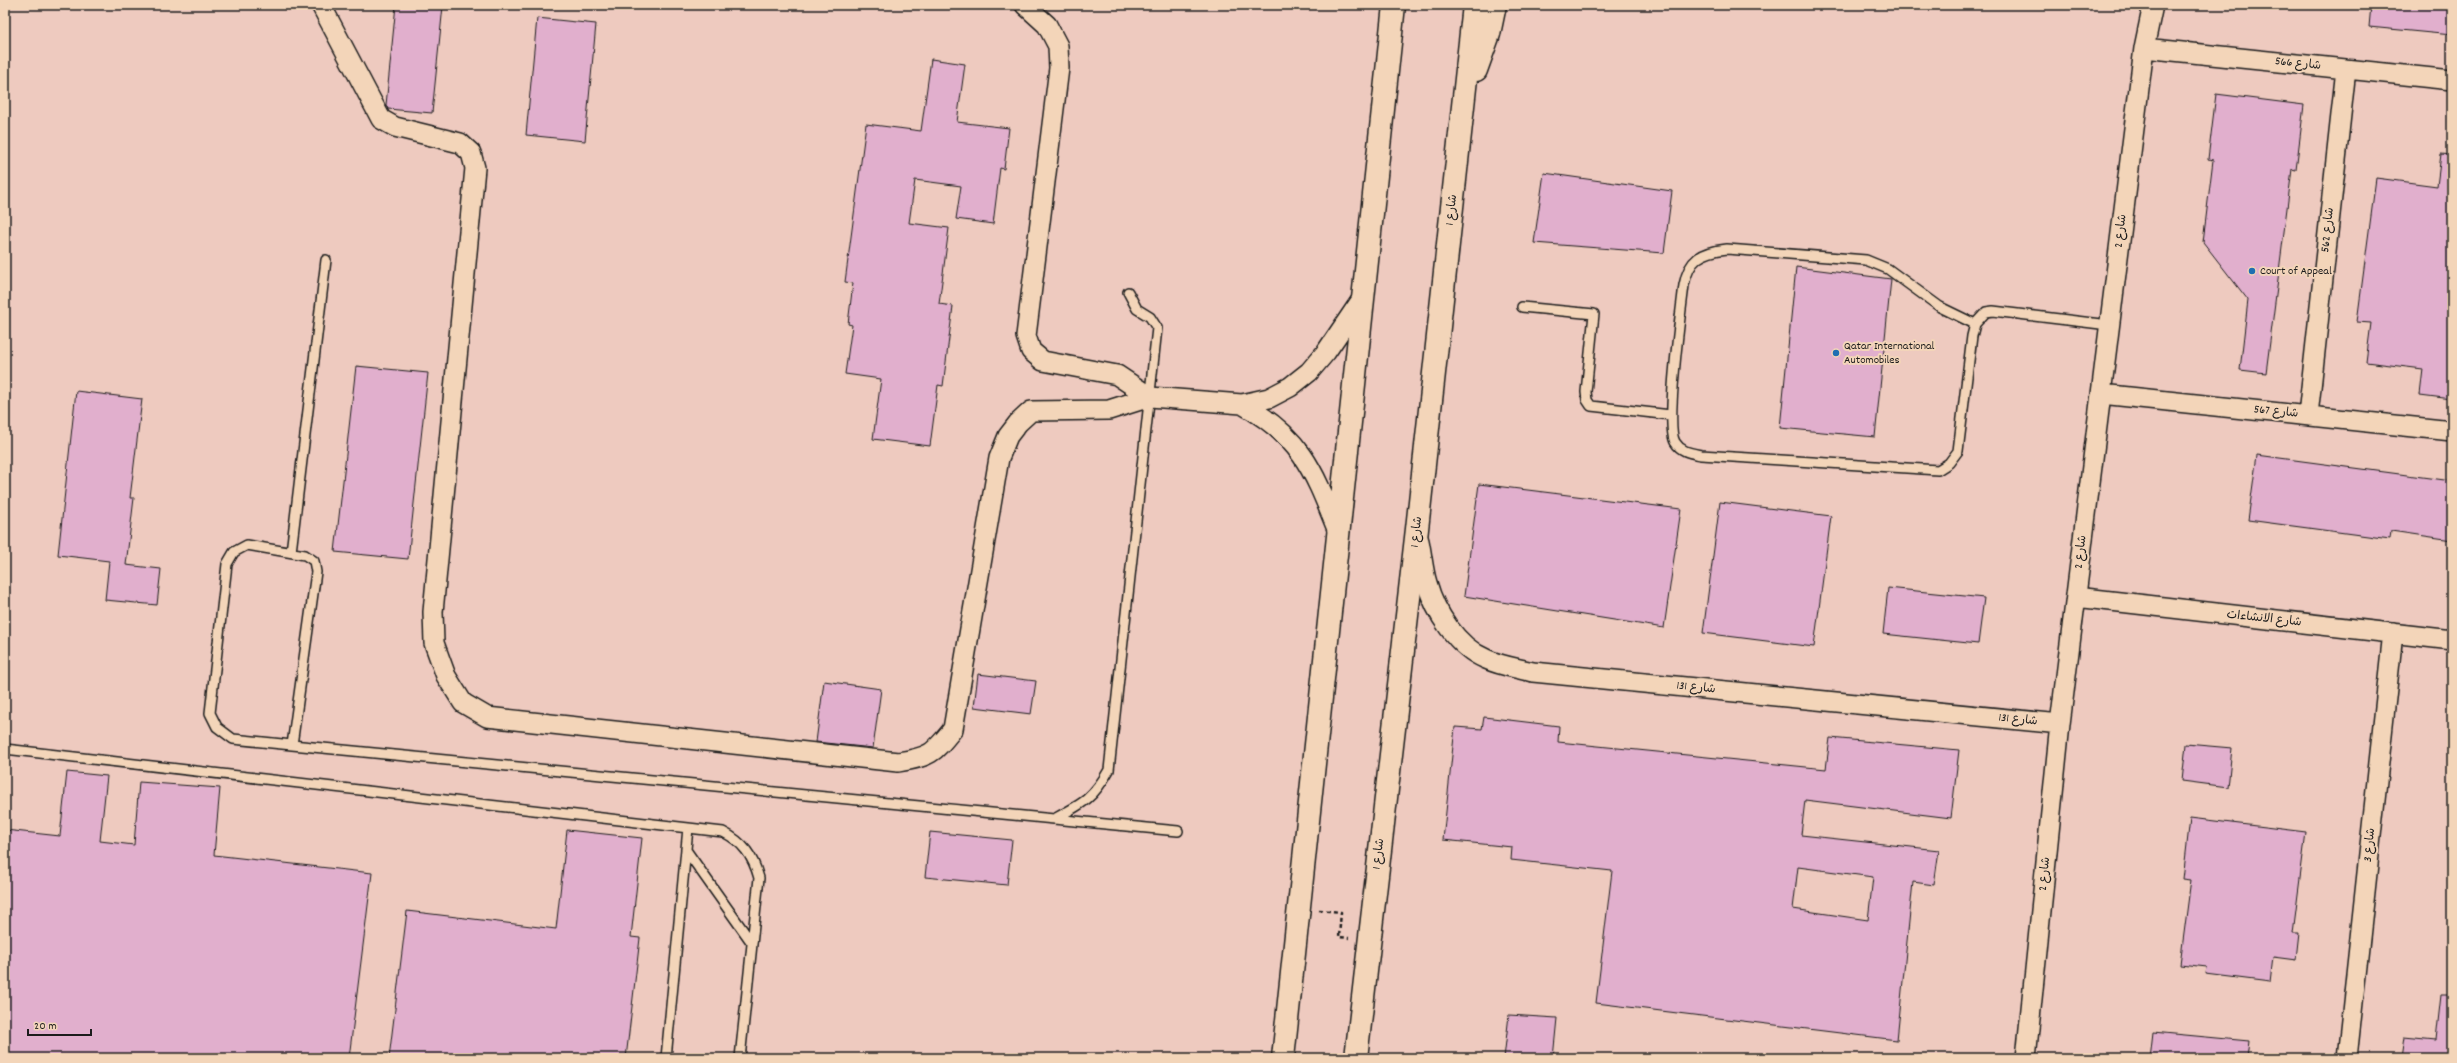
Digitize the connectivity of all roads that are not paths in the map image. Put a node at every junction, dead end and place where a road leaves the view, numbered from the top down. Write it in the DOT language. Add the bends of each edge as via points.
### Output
graph roads {
  1 [pos="321,5"];
  2 [pos="1025,5"];
  3 [pos="1394,5"];
  4 [pos="1474,5"];
  5 [pos="1494,5"];
  6 [pos="2153,5"];
  7 [pos="2144,48"];
  8 [pos="2346,69"];
  9 [pos="2452,80"];
  10 [pos="1464,101"];
  11 [pos="326,260"];
  12 [pos="1128,292"];
  13 [pos="1362,299"];
  14 [pos="1522,307"];
  15 [pos="1975,324"];
  16 [pos="2109,325"];
  17 [pos="2101,394"];
  18 [pos="1150,397"];
  19 [pos="1242,404"];
  20 [pos="1671,415"];
  21 [pos="2308,415"];
  22 [pos="2452,431"];
  23 [pos="1337,529"];
  24 [pos="1417,529"];
  25 [pos="291,552"];
  26 [pos="2076,597"];
  27 [pos="2393,633"];
  28 [pos="2452,640"];
  29 [pos="2060,724"];
  30 [pos="292,745"];
  31 [pos="5,750"];
  32 [pos="1054,819"];
  33 [pos="688,828"];
  34 [pos="1178,831"];
  35 [pos="686,850"];
  36 [pos="752,943"];
  37 [pos="1283,1053"];
  38 [pos="666,1058"];
  39 [pos="740,1058"];
  40 [pos="1356,1058"];
  41 [pos="2026,1058"];
  42 [pos="2347,1058"];
  1 -- 18 [label="street" via="381,119 395,127 460,143 471,153 474,168 433,612 434,642 446,676 463,703 487,717 898,762 923,758 939,746 953,729 999,458 1008,436 1031,411 1109,410"];
  2 -- 18 [label="street" via="1047,25 1058,46 1059,68 1026,336 1031,351 1043,360 1117,375"];
  3 -- 13 [label="street"];
  4 -- 10 [label="street, شارع 1"];
  5 -- 10 [label="street" via="1489,34"];
  6 -- 7 [label="street, شارع 2"];
  7 -- 8 [label="street, شارع 566"];
  7 -- 16 [label="street, شارع 2"];
  8 -- 9 [label="street, شارع 566"];
  8 -- 21 [label="street, شارع 562"];
  10 -- 24 [label="street, شارع 1"];
  11 -- 25 [label="lane"];
  12 -- 18 [label="lane" via="1137,309 1150,317 1157,328"];
  13 -- 19 [label="street" via="1326,352 1309,372 1290,387 1268,398"];
  13 -- 23 [label="street"];
  14 -- 20 [label="lane" via="1594,314 1586,392 1591,406"];
  15 -- 16 [label="lane" via="1986,312 1993,311"];
  15 -- 20 [label="lane" via="1958,452 1949,463 1938,470 1687,453 1674,441"];
  15 -- 20 [label="lane" via="1940,308 1888,269 1866,260 1712,250 1692,263 1687,271"];
  16 -- 17 [label="street, شارع 2"];
  17 -- 21 [label="street, شارع 567"];
  17 -- 26 [label="street, شارع 2"];
  18 -- 19 [label="street"];
  18 -- 32 [label="lane" via="1109,770 1098,789 1084,803"];
  19 -- 23 [label="street" via="1266,417 1302,453 1317,480"];
  21 -- 22 [label="street, شارع 567"];
  23 -- 37 [label="street"];
  24 -- 29 [label="street, شارع 131" via="1427,583 1438,610 1468,648 1484,659 1534,672"];
  24 -- 40 [label="street, شارع 1"];
  25 -- 30 [label="lane" via="305,555 314,561 316,572"];
  25 -- 30 [label="lane" via="246,545 234,552 227,564 210,712 216,727 233,739"];
  26 -- 27 [label="street, شارع الانشاءات"];
  26 -- 29 [label="street, شارع 2"];
  27 -- 28 [label="street, شارع الانشاءات"];
  27 -- 42 [label="street, شارع 3"];
  29 -- 41 [label="street, شارع 2"];
  30 -- 32 [label="lane"];
  31 -- 33 [label="lane"];
  32 -- 34 [label="lane"];
  33 -- 35 [label="lane"];
  33 -- 36 [label="lane" via="723,832 734,838 751,856 759,878"];
  35 -- 36 [label="lane"];
  35 -- 38 [label="lane"];
  36 -- 39 [label="lane"];
}
